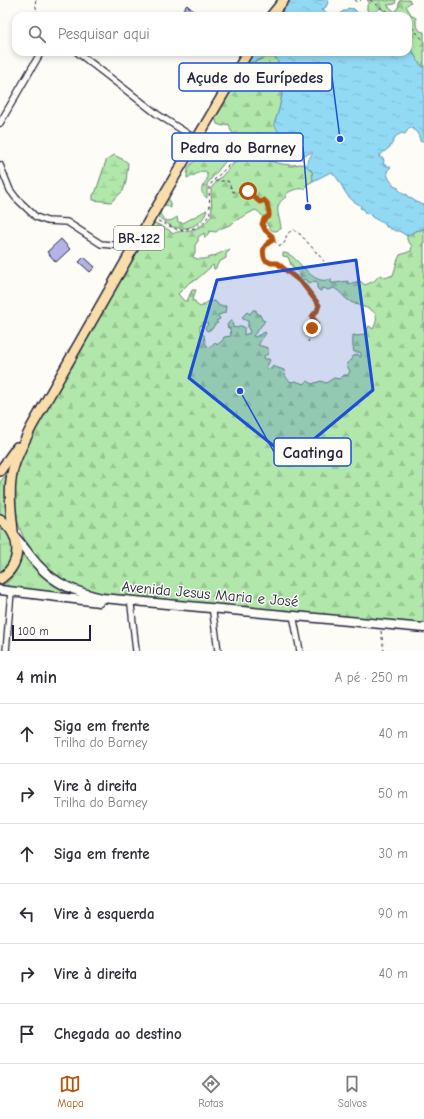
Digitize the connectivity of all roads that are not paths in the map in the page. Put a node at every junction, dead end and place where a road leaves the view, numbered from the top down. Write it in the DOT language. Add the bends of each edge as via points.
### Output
graph roads {
  1 [pos="284,0"];
  2 [pos="274,12"];
  3 [pos="39,56"];
  4 [pos="82,56"];
  5 [pos="246,56"];
  6 [pos="0,123"];
  7 [pos="196,139"];
  8 [pos="0,165"];
  9 [pos="134,247"];
  10 [pos="32,426"];
  11 [pos="0,471"];
  12 [pos="0,519"];
  13 [pos="14,534"];
  14 [pos="0,579"];
  15 [pos="0,590"];
  16 [pos="10,592"];
  17 [pos="131,605"];
  18 [pos="215,612"];
  19 [pos="294,620"];
  20 [pos="387,627"];
  21 [pos="424,628"];
  22 [pos="424,633"];
  23 [pos="6,651"];
  24 [pos="136,651"];
  25 [pos="218,651"];
  26 [pos="300,651"];
  1 -- 2 [label="main road"];
  3 -- 6 [label="street"];
  4 -- 7 [label="street" via="157,114"];
  5 -- 7 [label="main road, BR-122"];
  7 -- 9 [label="main road, BR-122"];
  8 -- 9 [label="street" via="10,190 36,217 47,222 67,222 101,244"];
  9 -- 10 [label="main road, BR-122"];
  10 -- 11 [label="main road, BR-122"];
  10 -- 13 [label="main road, BR-122" via="13,470 10,492"];
  12 -- 13 [label="main road"];
  13 -- 14 [label="main road, BR-122" via="17,546 15,562"];
  13 -- 18 [label="main road, Avenida Jesus Maria e José" via="47,574 79,592 102,598"];
  15 -- 16 [label="main road, Avenida Jesus Maria e José"];
  16 -- 17 [label="main road, Avenida Jesus Maria e José"];
  16 -- 23 [label="street"];
  17 -- 18 [label="main road, Avenida Jesus Maria e José"];
  17 -- 24 [label="street"];
  18 -- 19 [label="main road, Avenida Jesus Maria e José"];
  18 -- 20 [label="main road, Avenida Jesus Maria e José"];
  18 -- 25 [label="street"];
  19 -- 20 [label="main road, Avenida Jesus Maria e José"];
  19 -- 26 [label="street"];
  20 -- 21 [label="main road, Avenida Jesus Maria e José"];
  20 -- 22 [label="main road, Avenida Jesus Maria e José"];
}
